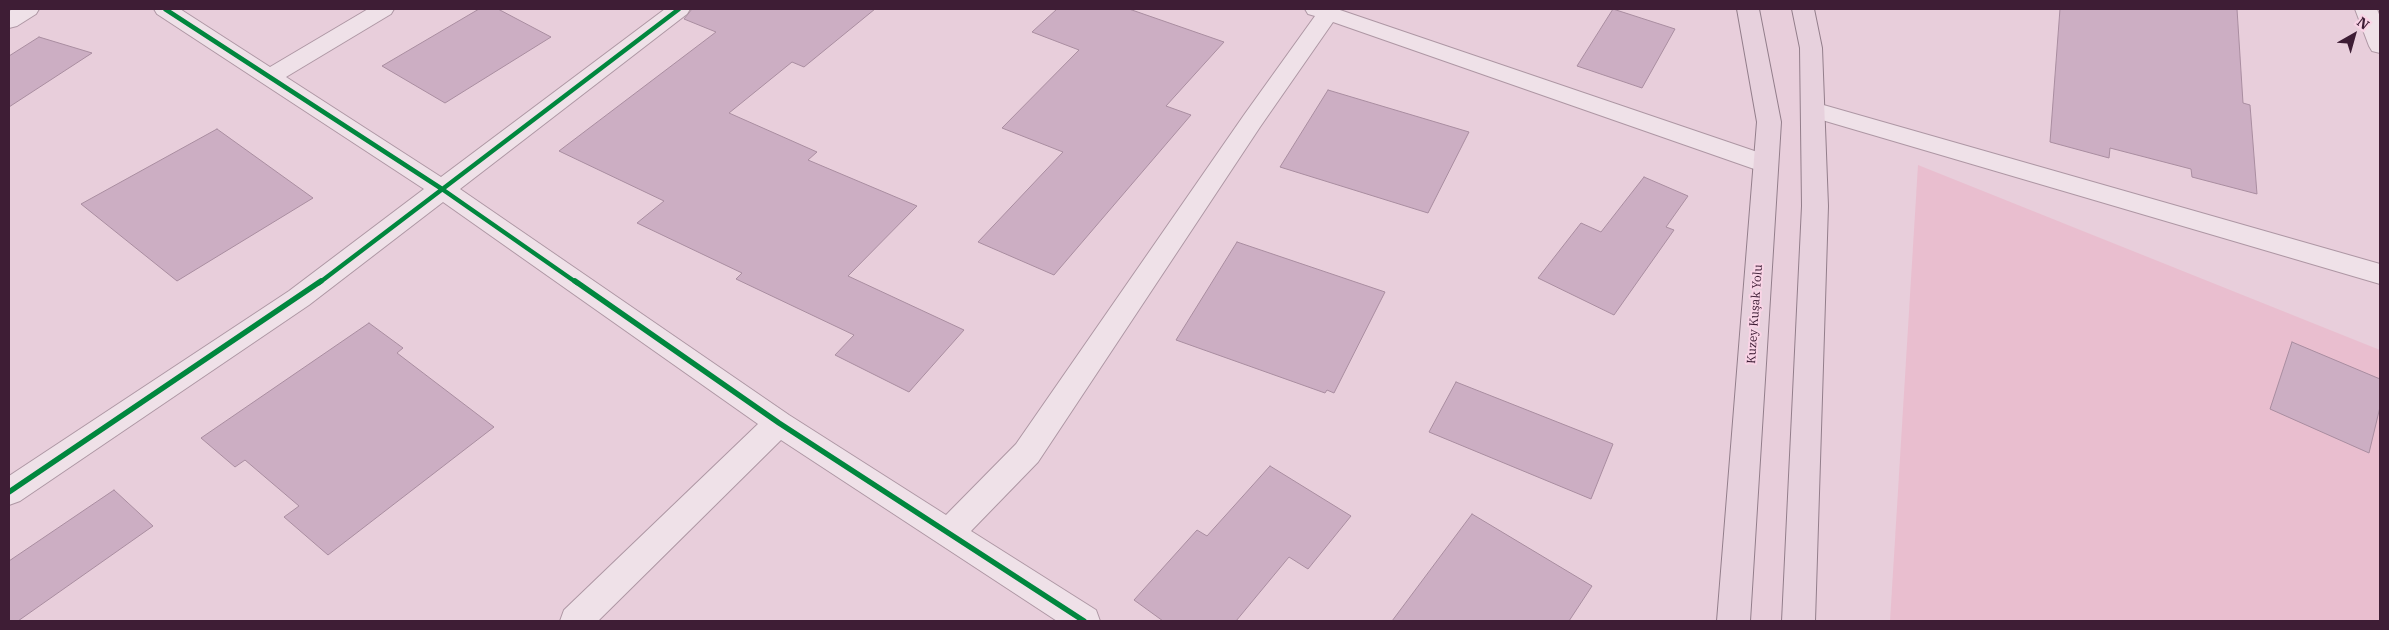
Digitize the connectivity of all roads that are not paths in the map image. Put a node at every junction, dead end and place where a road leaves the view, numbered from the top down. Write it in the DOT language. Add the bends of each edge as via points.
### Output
graph roads {
  1 [pos="28,9"];
  2 [pos="165,9"];
  3 [pos="383,9"];
  4 [pos="679,9"];
  5 [pos="1748,9"];
  6 [pos="1803,9"];
  7 [pos="2366,9"];
  8 [pos="1322,11"];
  9 [pos="9,22"];
  10 [pos="2380,46"];
  11 [pos="269,77"];
  12 [pos="1813,110"];
  13 [pos="1766,164"];
  14 [pos="442,189"];
  15 [pos="2380,274"];
  16 [pos="779,423"];
  17 [pos="9,492"];
  18 [pos="948,534"];
  19 [pos="576,621"];
  20 [pos="1084,621"];
  21 [pos="1733,621"];
  22 [pos="1799,621"];
  1 -- 9 [label="street"];
  2 -- 11 [label="street"];
  3 -- 11 [label="street"];
  4 -- 14 [label="street"];
  5 -- 13 [label="main road, Kuzey Kuşak Yolu" via="1769,122"];
  6 -- 12 [label="main road" via="1811,48"];
  7 -- 10 [label="street"];
  8 -- 13 [label="street"];
  8 -- 18 [label="street" via="1252,121 1028,453"];
  11 -- 14 [label="street"];
  12 -- 15 [label="street"];
  12 -- 22 [label="main road" via="1815,206"];
  13 -- 21 [label="main road, Kuzey Kuşak Yolu"];
  14 -- 16 [label="street"];
  14 -- 17 [label="street" via="299,298"];
  16 -- 18 [label="street"];
  16 -- 19 [label="street"];
  18 -- 20 [label="street"];
}
